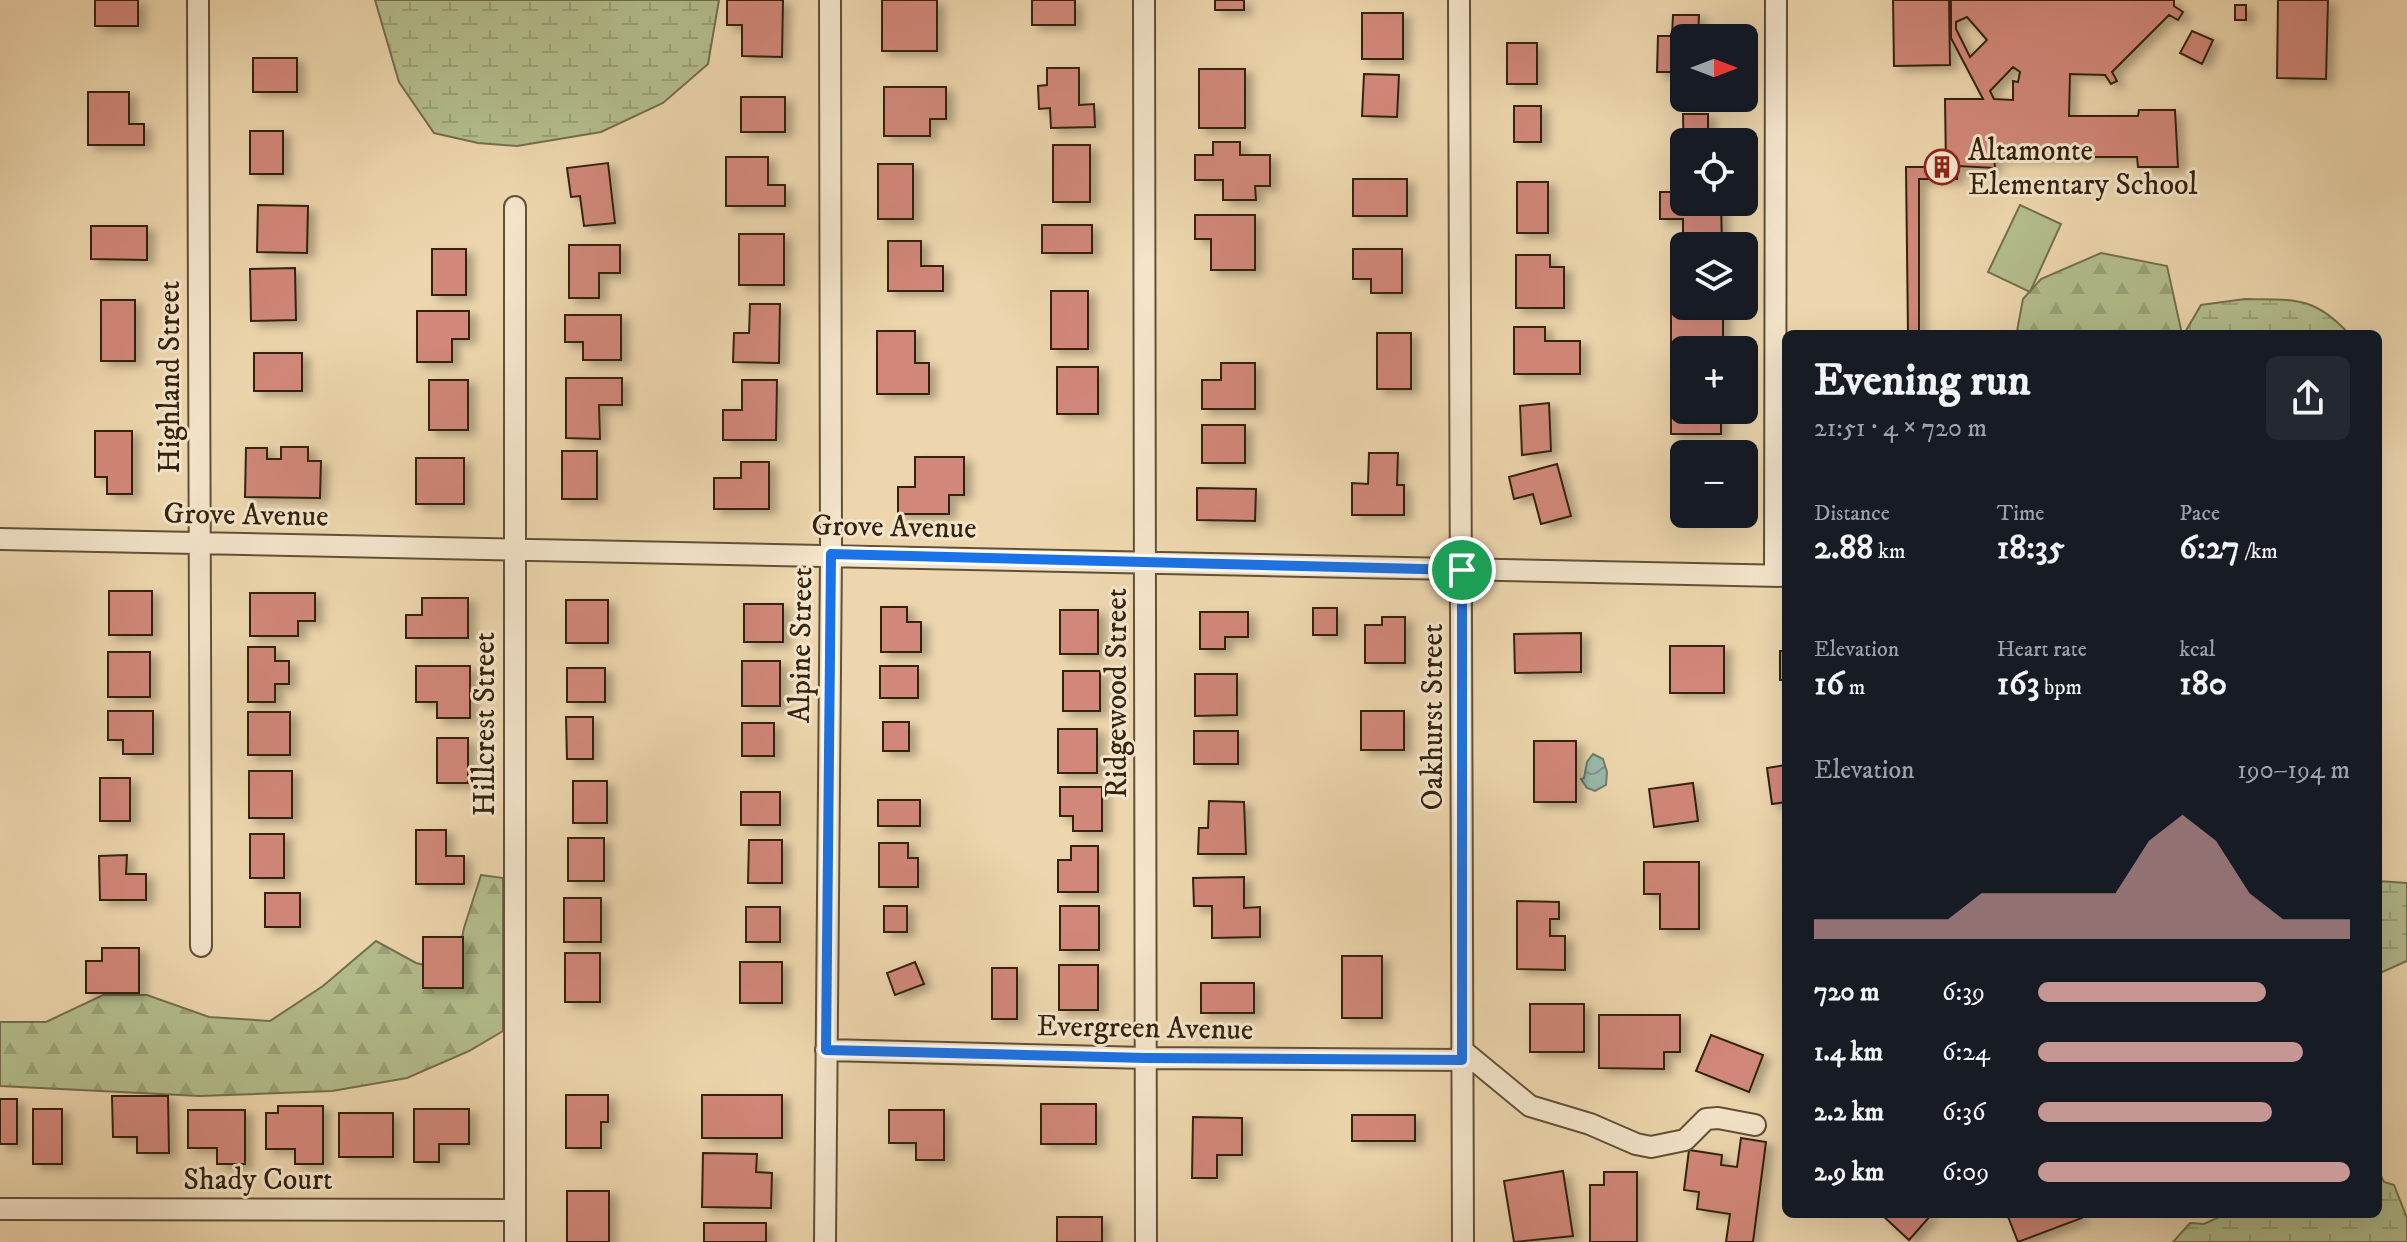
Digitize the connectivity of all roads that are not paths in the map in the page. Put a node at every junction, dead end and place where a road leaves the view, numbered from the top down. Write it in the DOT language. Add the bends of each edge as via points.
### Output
graph roads {
  1 [pos="198,0"];
  2 [pos="830,0"];
  3 [pos="1144,0"];
  4 [pos="1459,0"];
  5 [pos="1776,0"];
  6 [pos="515,207"];
  7 [pos="0,539"];
  8 [pos="199,543"];
  9 [pos="514,549"];
  10 [pos="831,554"];
  11 [pos="1146,563"];
  12 [pos="1462,570"];
  13 [pos="1780,576"];
  14 [pos="201,946"];
  15 [pos="826,1050"];
  16 [pos="1462,1055"];
  17 [pos="1146,1058"];
  18 [pos="1755,1125"];
  19 [pos="0,1209"];
  20 [pos="515,1210"];
  21 [pos="515,1242"];
  22 [pos="825,1242"];
  23 [pos="1146,1242"];
  24 [pos="1463,1242"];
  1 -- 8 [label="street, Highland Street"];
  2 -- 10 [label="street, Alpine Street"];
  3 -- 11 [label="street, Ridgewood Street"];
  4 -- 12 [label="street, Oakhurst Street"];
  5 -- 13 [label="street"];
  6 -- 9 [label="street, Hillcrest Street"];
  7 -- 8 [label="street, Grove Avenue"];
  8 -- 9 [label="street, Grove Avenue"];
  8 -- 14 [label="street, Highland Street"];
  9 -- 10 [label="street, Grove Avenue"];
  9 -- 20 [label="street, Hillcrest Street"];
  10 -- 11 [label="street, Grove Avenue"];
  10 -- 15 [label="street, Alpine Street"];
  11 -- 12 [label="street, Grove Avenue"];
  11 -- 17 [label="street, Ridgewood Street"];
  12 -- 13 [label="street, Grove Avenue"];
  12 -- 16 [label="street, Oakhurst Street"];
  15 -- 17 [label="street, Evergreen Avenue"];
  15 -- 22 [label="street, Alpine Street"];
  16 -- 17 [label="street, Evergreen Avenue"];
  16 -- 18 [label="street" via="1530,1106 1636,1144 1651,1147 1685,1140 1706,1119"];
  16 -- 24 [label="street, Oakhurst Street"];
  17 -- 23 [label="street, Ridgewood Street"];
  19 -- 20 [label="street, Shady Court"];
  20 -- 21 [label="street, Hillcrest Street"];
}
